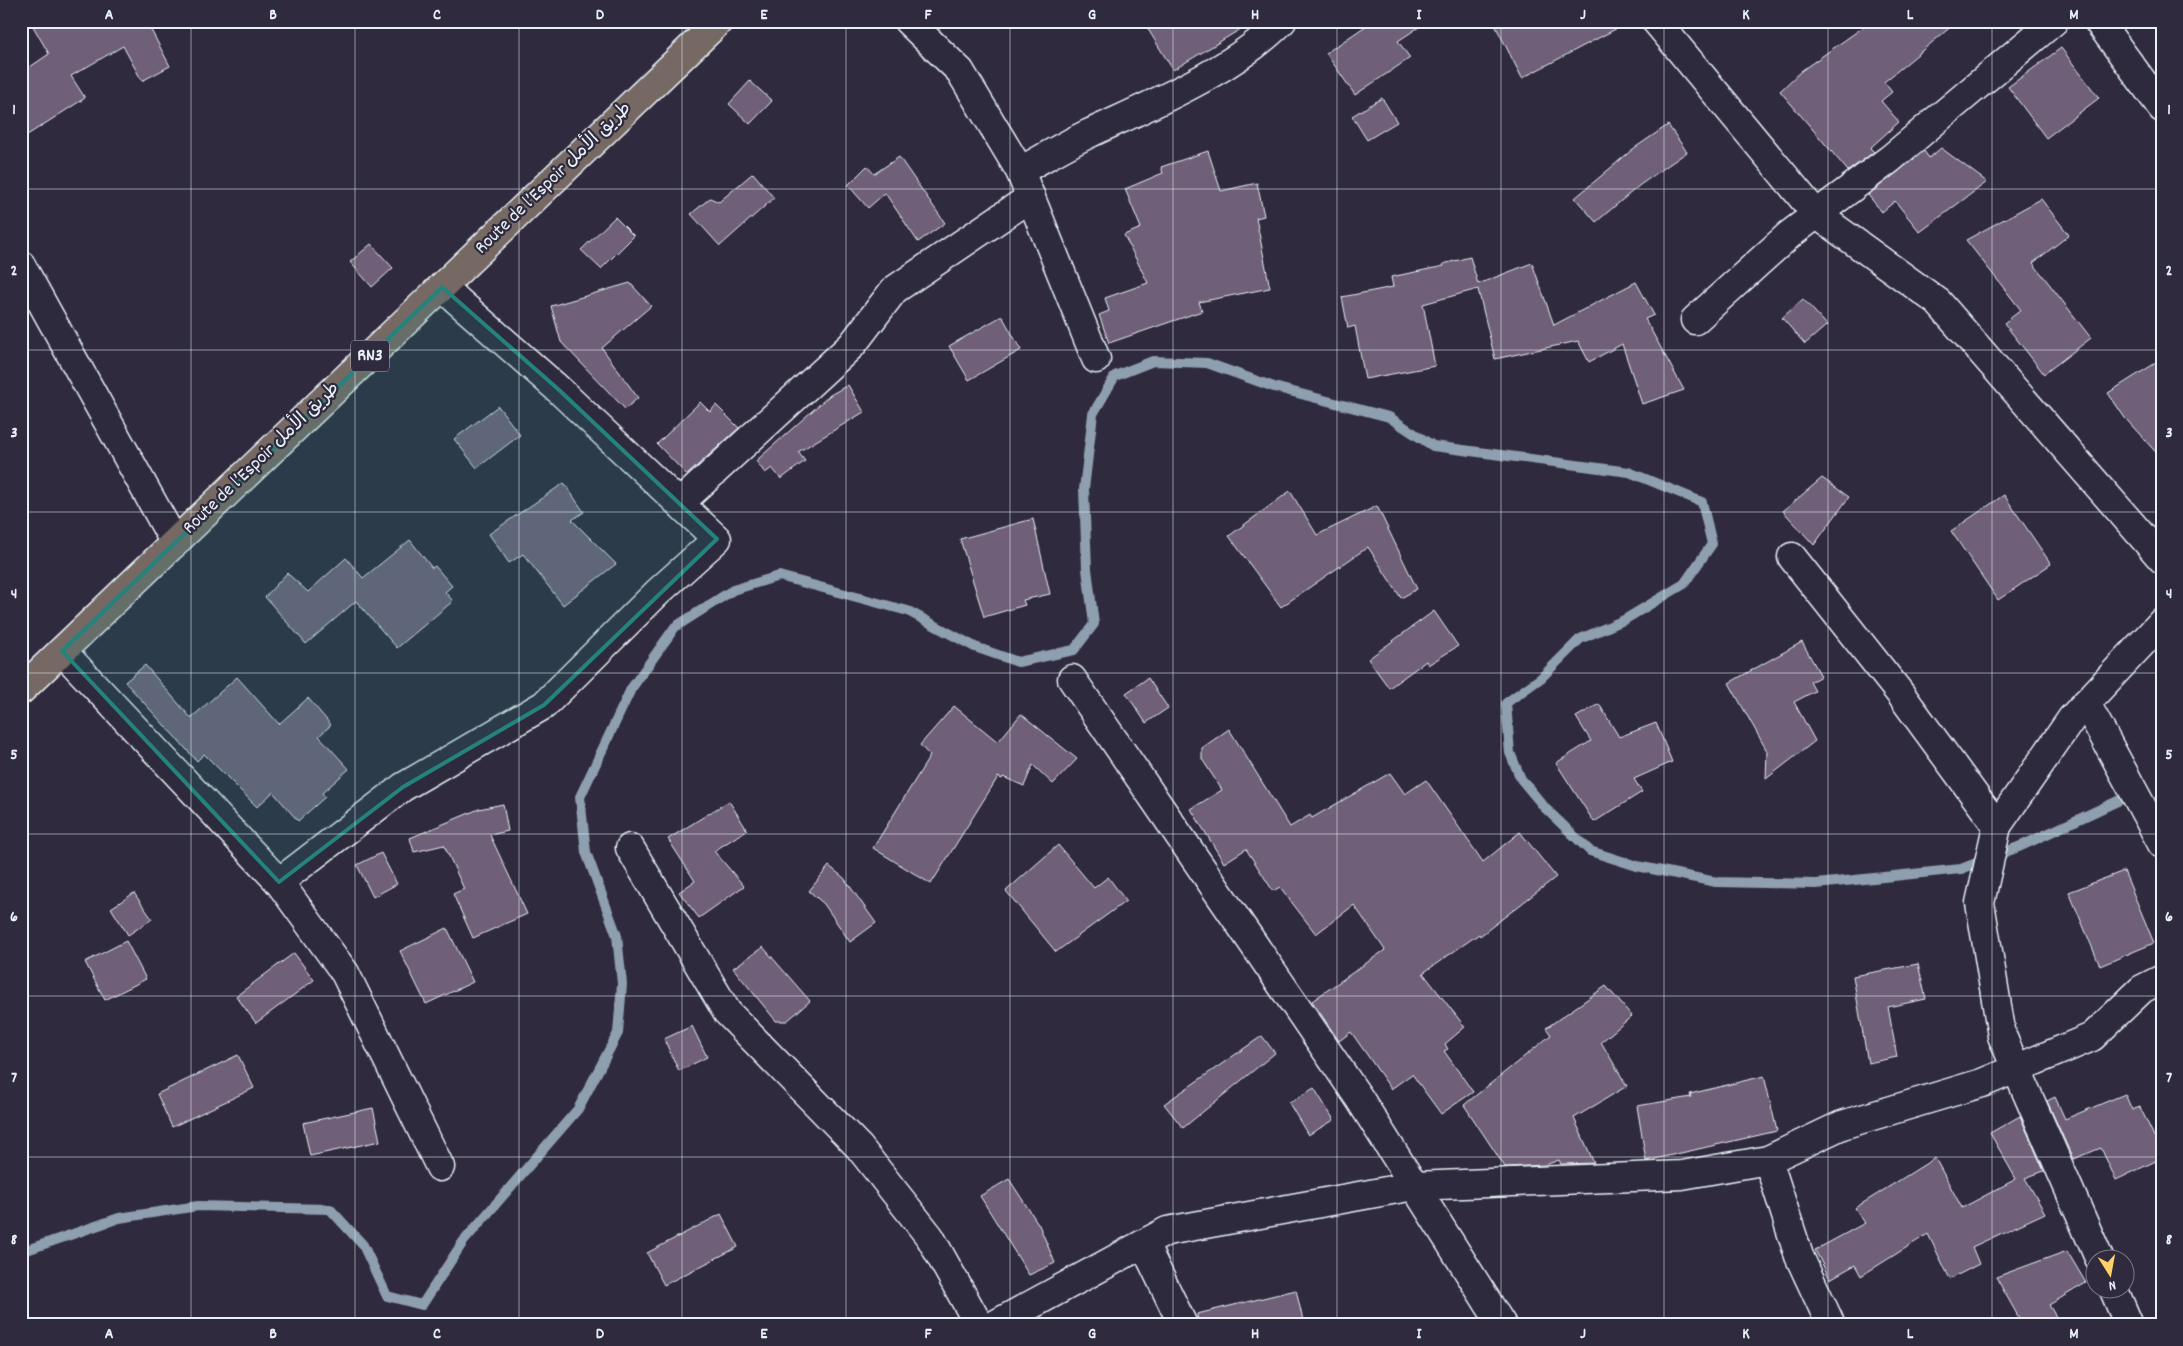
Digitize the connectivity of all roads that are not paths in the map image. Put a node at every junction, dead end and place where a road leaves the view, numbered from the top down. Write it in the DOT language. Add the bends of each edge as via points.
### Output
graph roads {
  1 [pos="719,21"];
  2 [pos="908,21"];
  3 [pos="1282,21"];
  4 [pos="1656,21"];
  5 [pos="2054,21"];
  6 [pos="2098,21"];
  7 [pos="2162,108"];
  8 [pos="1020,171"];
  9 [pos="1031,197"];
  10 [pos="1816,214"];
  11 [pos="21,265"];
  12 [pos="442,287"];
  13 [pos="1695,320"];
  14 [pos="1096,359"];
  15 [pos="680,503"];
  16 [pos="175,543"];
  17 [pos="1792,557"];
  18 [pos="2162,559"];
  19 [pos="2162,622"];
  20 [pos="62,651"];
  21 [pos="1072,679"];
  22 [pos="21,690"];
  23 [pos="2086,703"];
  24 [pos="1997,826"];
  25 [pos="2162,844"];
  26 [pos="630,848"];
  27 [pos="279,882"];
  28 [pos="2162,980"];
  29 [pos="2015,1069"];
  30 [pos="1768,1160"];
  31 [pos="440,1167"];
  32 [pos="1414,1186"];
  33 [pos="1144,1244"];
  34 [pos="2096,1248"];
  35 [pos="2117,1298"];
  36 [pos="979,1325"];
  37 [pos="994,1325"];
  38 [pos="1183,1325"];
  39 [pos="1502,1325"];
  40 [pos="1831,1325"];
  41 [pos="2129,1325"];
  1 -- 12 [label="highway, Route de l’Espoir طريق الأمل / RN3"];
  2 -- 8 [label="street" via="960,71"];
  3 -- 8 [label="street" via="1261,42 1169,97"];
  4 -- 10 [label="street"];
  5 -- 10 [label="street" via="1890,158"];
  6 -- 7 [label="street"];
  8 -- 9 [label="street"];
  9 -- 14 [label="street"];
  9 -- 15 [label="street" via="894,290 852,346"];
  10 -- 13 [label="street"];
  10 -- 18 [label="street" via="1938,302"];
  11 -- 16 [label="street"];
  12 -- 15 [label="street" via="558,388"];
  12 -- 16 [label="highway, Route de l’Espoir طريق الأمل / RN3"];
  15 -- 27 [label="street" via="717,539 658,592 544,705 403,787"];
  16 -- 20 [label="highway, Route de l’Espoir طريق الأمل / RN3"];
  17 -- 24 [label="street" via="1899,692"];
  19 -- 23 [label="street"];
  20 -- 22 [label="highway, Route de l’Espoir طريق الأمل / RN3"];
  20 -- 27 [label="street"];
  21 -- 32 [label="street" via="1359,1098"];
  23 -- 24 [label="street" via="2072,718"];
  23 -- 25 [label="street"];
  24 -- 29 [label="street" via="1980,903 2002,1036"];
  26 -- 36 [label="street" via="727,1012 859,1147 930,1237"];
  27 -- 31 [label="street" via="345,973"];
  28 -- 29 [label="street" via="2142,989 2092,1037"];
  29 -- 30 [label="street" via="1982,1084 1842,1125"];
  29 -- 34 [label="street"];
  30 -- 32 [label="street" via="1682,1176"];
  30 -- 40 [label="street" via="1799,1256"];
  32 -- 33 [label="street" via="1167,1231"];
  32 -- 39 [label="street"];
  33 -- 37 [label="street"];
  33 -- 38 [label="street"];
  35 -- 41 [label="street"];
}
